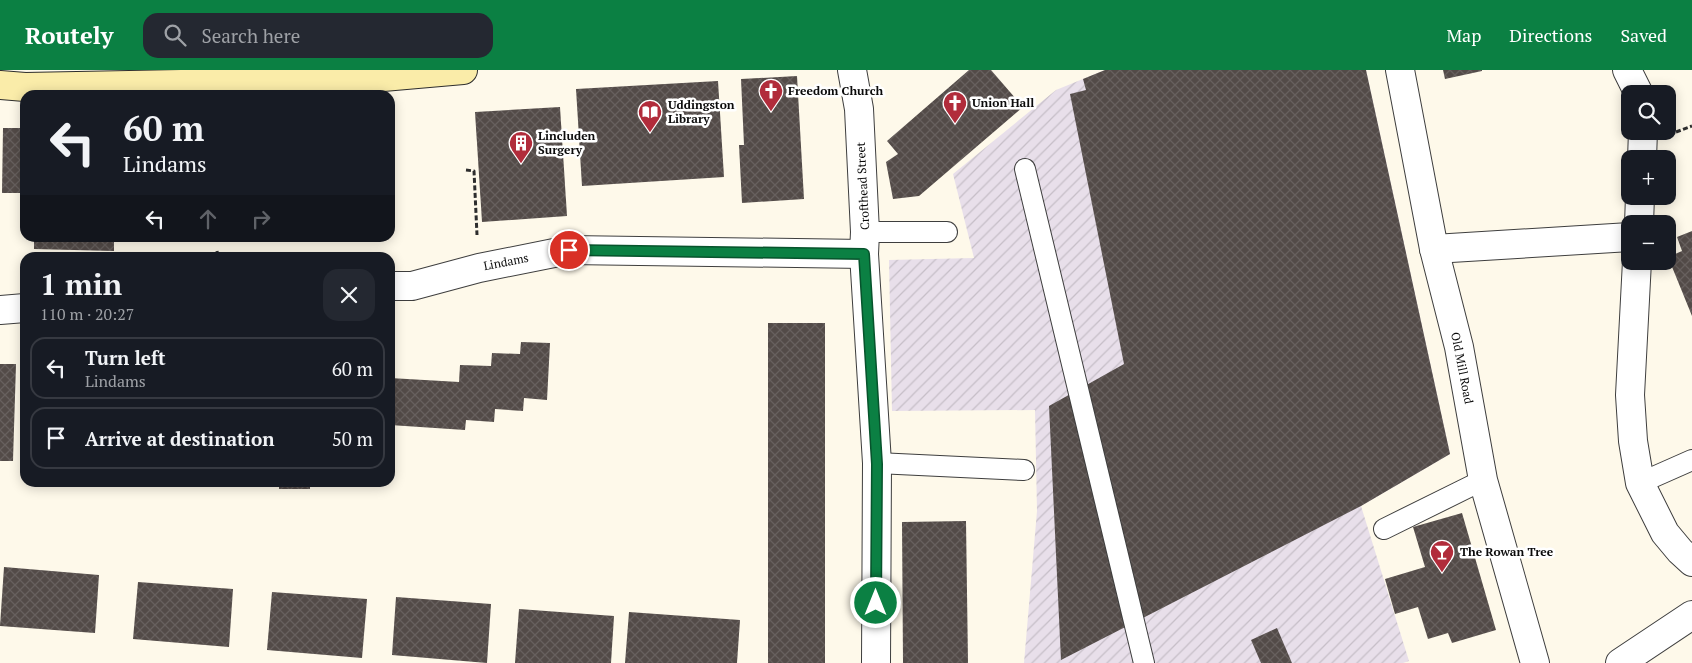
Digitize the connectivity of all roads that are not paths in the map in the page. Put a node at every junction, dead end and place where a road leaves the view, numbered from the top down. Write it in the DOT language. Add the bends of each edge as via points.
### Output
graph roads {
  1 [pos="463,70"];
  2 [pos="852,70"];
  3 [pos="1400,70"];
  4 [pos="1627,70"];
  5 [pos="17,81"];
  6 [pos="1634,85"];
  7 [pos="1025,169"];
  8 [pos="948,232"];
  9 [pos="1621,238"];
  10 [pos="864,243"];
  11 [pos="1434,249"];
  12 [pos="1637,270"];
  13 [pos="395,286"];
  14 [pos="20,308"];
  15 [pos="0,310"];
  16 [pos="1692,460"];
  17 [pos="877,464"];
  18 [pos="1024,470"];
  19 [pos="1484,480"];
  20 [pos="1640,483"];
  21 [pos="1384,529"];
  22 [pos="1692,562"];
  23 [pos="1692,614"];
  24 [pos="876,663"];
  25 [pos="1144,663"];
  26 [pos="1535,663"];
  27 [pos="1620,663"];
  1 -- 5 [label="main road" via="337,81"];
  2 -- 10 [label="street, Crofthead Street" via="859,109"];
  3 -- 11 [label="street, Old Mill Road"];
  4 -- 6 [label="street"];
  7 -- 25 [label="lane"];
  8 -- 10 [label="lane"];
  9 -- 11 [label="street"];
  10 -- 13 [label="street, Lindams" via="569,250 479,268 412,286"];
  10 -- 17 [label="street, Crofthead Street"];
  11 -- 19 [label="street, Old Mill Road" via="1460,347"];
  12 -- 20 [label="street" via="1630,395"];
  14 -- 15 [label="street"];
  16 -- 20 [label="lane"];
  17 -- 18 [label="lane"];
  17 -- 24 [label="street, Crofthead Street"];
  19 -- 21 [label="lane"];
  19 -- 26 [label="street, Old Mill Road"];
  20 -- 22 [label="street" via="1665,533"];
  23 -- 27 [label="street"];
}
